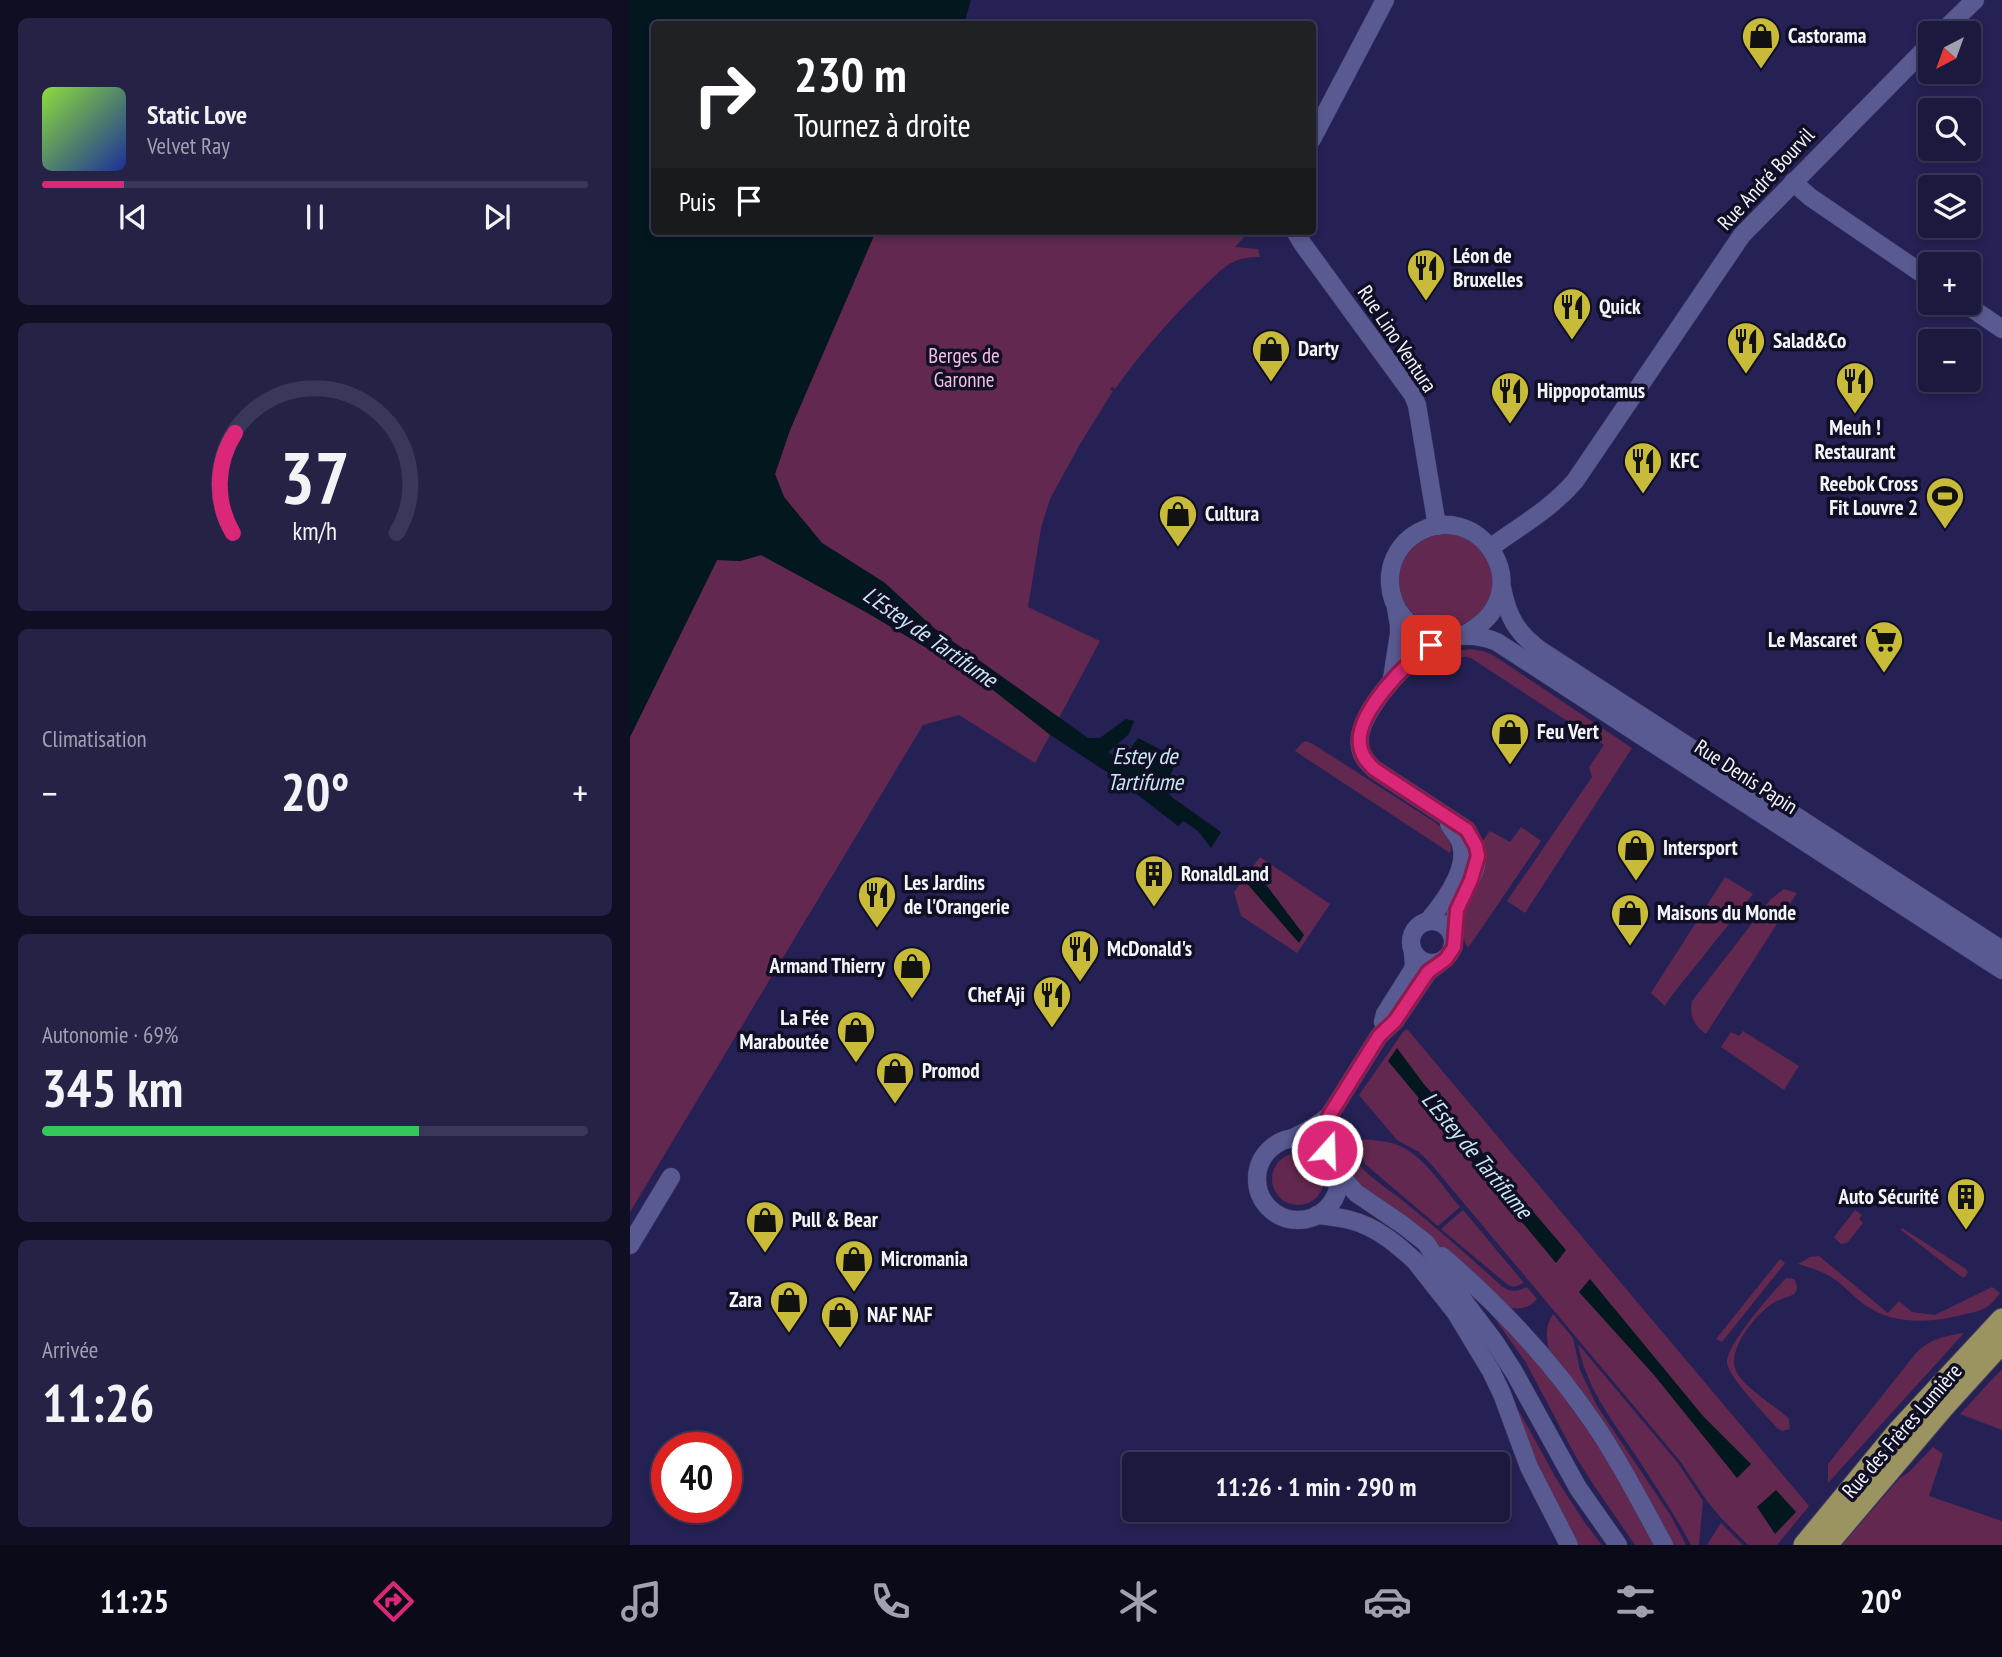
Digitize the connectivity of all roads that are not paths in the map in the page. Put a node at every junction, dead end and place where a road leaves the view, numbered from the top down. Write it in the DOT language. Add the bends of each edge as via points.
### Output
graph roads {
  1 [pos="1385,0"];
  2 [pos="1975,0"];
  3 [pos="1953,21"];
  4 [pos="1918,56"];
  5 [pos="1316,131"];
  6 [pos="1793,183"];
  7 [pos="1298,235"];
  8 [pos="1918,271"];
  9 [pos="1981,315"];
  10 [pos="2002,329"];
  11 [pos="1437,526"];
  12 [pos="1490,548"];
  13 [pos="1501,586"];
  14 [pos="1396,608"];
  15 [pos="1455,636"];
  16 [pos="1392,679"];
  17 [pos="1438,811"];
  18 [pos="1428,921"];
  19 [pos="1454,940"];
  20 [pos="2002,950"];
  21 [pos="1413,952"];
  22 [pos="1440,963"];
  23 [pos="2002,970"];
  24 [pos="1379,1036"];
  25 [pos="1329,1116"];
  26 [pos="1293,1138"];
  27 [pos="1336,1166"];
  28 [pos="671,1177"];
  29 [pos="1317,1215"];
  30 [pos="1426,1243"];
  31 [pos="630,1245"];
  32 [pos="1415,1261"];
  33 [pos="1466,1304"];
  34 [pos="2002,1319"];
  35 [pos="2002,1343"];
  36 [pos="1569,1545"];
  37 [pos="1618,1545"];
  38 [pos="1664,1545"];
  39 [pos="1804,1545"];
  40 [pos="1828,1545"];
  1 -- 5 [label="street"];
  2 -- 3 [label="street"];
  4 -- 6 [label="street, Rue André Bourvil"];
  6 -- 8 [label="street"];
  6 -- 12 [label="street, Rue André Bourvil" via="1742,234 1575,481 1548,508"];
  7 -- 11 [label="street, Rue Lino Ventura" via="1413,395"];
  9 -- 10 [label="street"];
  11 -- 12 [label="street" via="1466,529"];
  11 -- 14 [label="street" via="1419,531 1394,557 1390,591"];
  12 -- 13 [label="street" via="1501,573"];
  13 -- 15 [label="street" via="1489,617 1476,629"];
  13 -- 20 [label="street, Rue Denis Papin" via="1513,623 1540,650"];
  14 -- 15 [label="street" via="1418,631"];
  14 -- 16 [label="street" via="1399,634"];
  15 -- 16 [label="street" via="1423,650"];
  15 -- 23 [label="street, Rue Denis Papin" via="1483,636 1497,642"];
  16 -- 17 [label="street" via="1361,728 1364,758"];
  17 -- 18 [label="street" via="1457,835 1462,863 1451,889"];
  17 -- 19 [label="street" via="1467,830 1478,856 1457,910"];
  18 -- 19 [label="street" via="1442,923"];
  18 -- 21 [label="street" via="1414,931"];
  19 -- 22 [label="street" via="1451,954"];
  21 -- 22 [label="street" via="1422,961"];
  21 -- 24 [label="street" via="1412,971 1385,1014"];
  22 -- 24 [label="street"];
  24 -- 25 [label="street"];
  25 -- 26 [label="street"];
  25 -- 27 [label="street"];
  26 -- 27 [label="street" via="1317,1143"];
  26 -- 29 [label="street" via="1271,1148 1263,1158 1259,1189 1263,1200 1281,1216 1304,1219"];
  27 -- 29 [label="street" via="1335,1197"];
  27 -- 30 [label="street" via="1356,1193"];
  28 -- 31 [label="street"];
  29 -- 32 [label="street" via="1366,1226"];
  30 -- 33 [label="street"];
  30 -- 38 [label="street" via="1507,1316 1564,1381 1616,1458"];
  32 -- 33 [label="street"];
  32 -- 36 [label="street" via="1456,1313 1491,1371 1530,1467"];
  33 -- 37 [label="street" via="1514,1373 1561,1460"];
  34 -- 39 [label="main road, Rue des Frères Lumière" via="1898,1431"];
  35 -- 40 [label="main road, Rue des Frères Lumière"];
}
